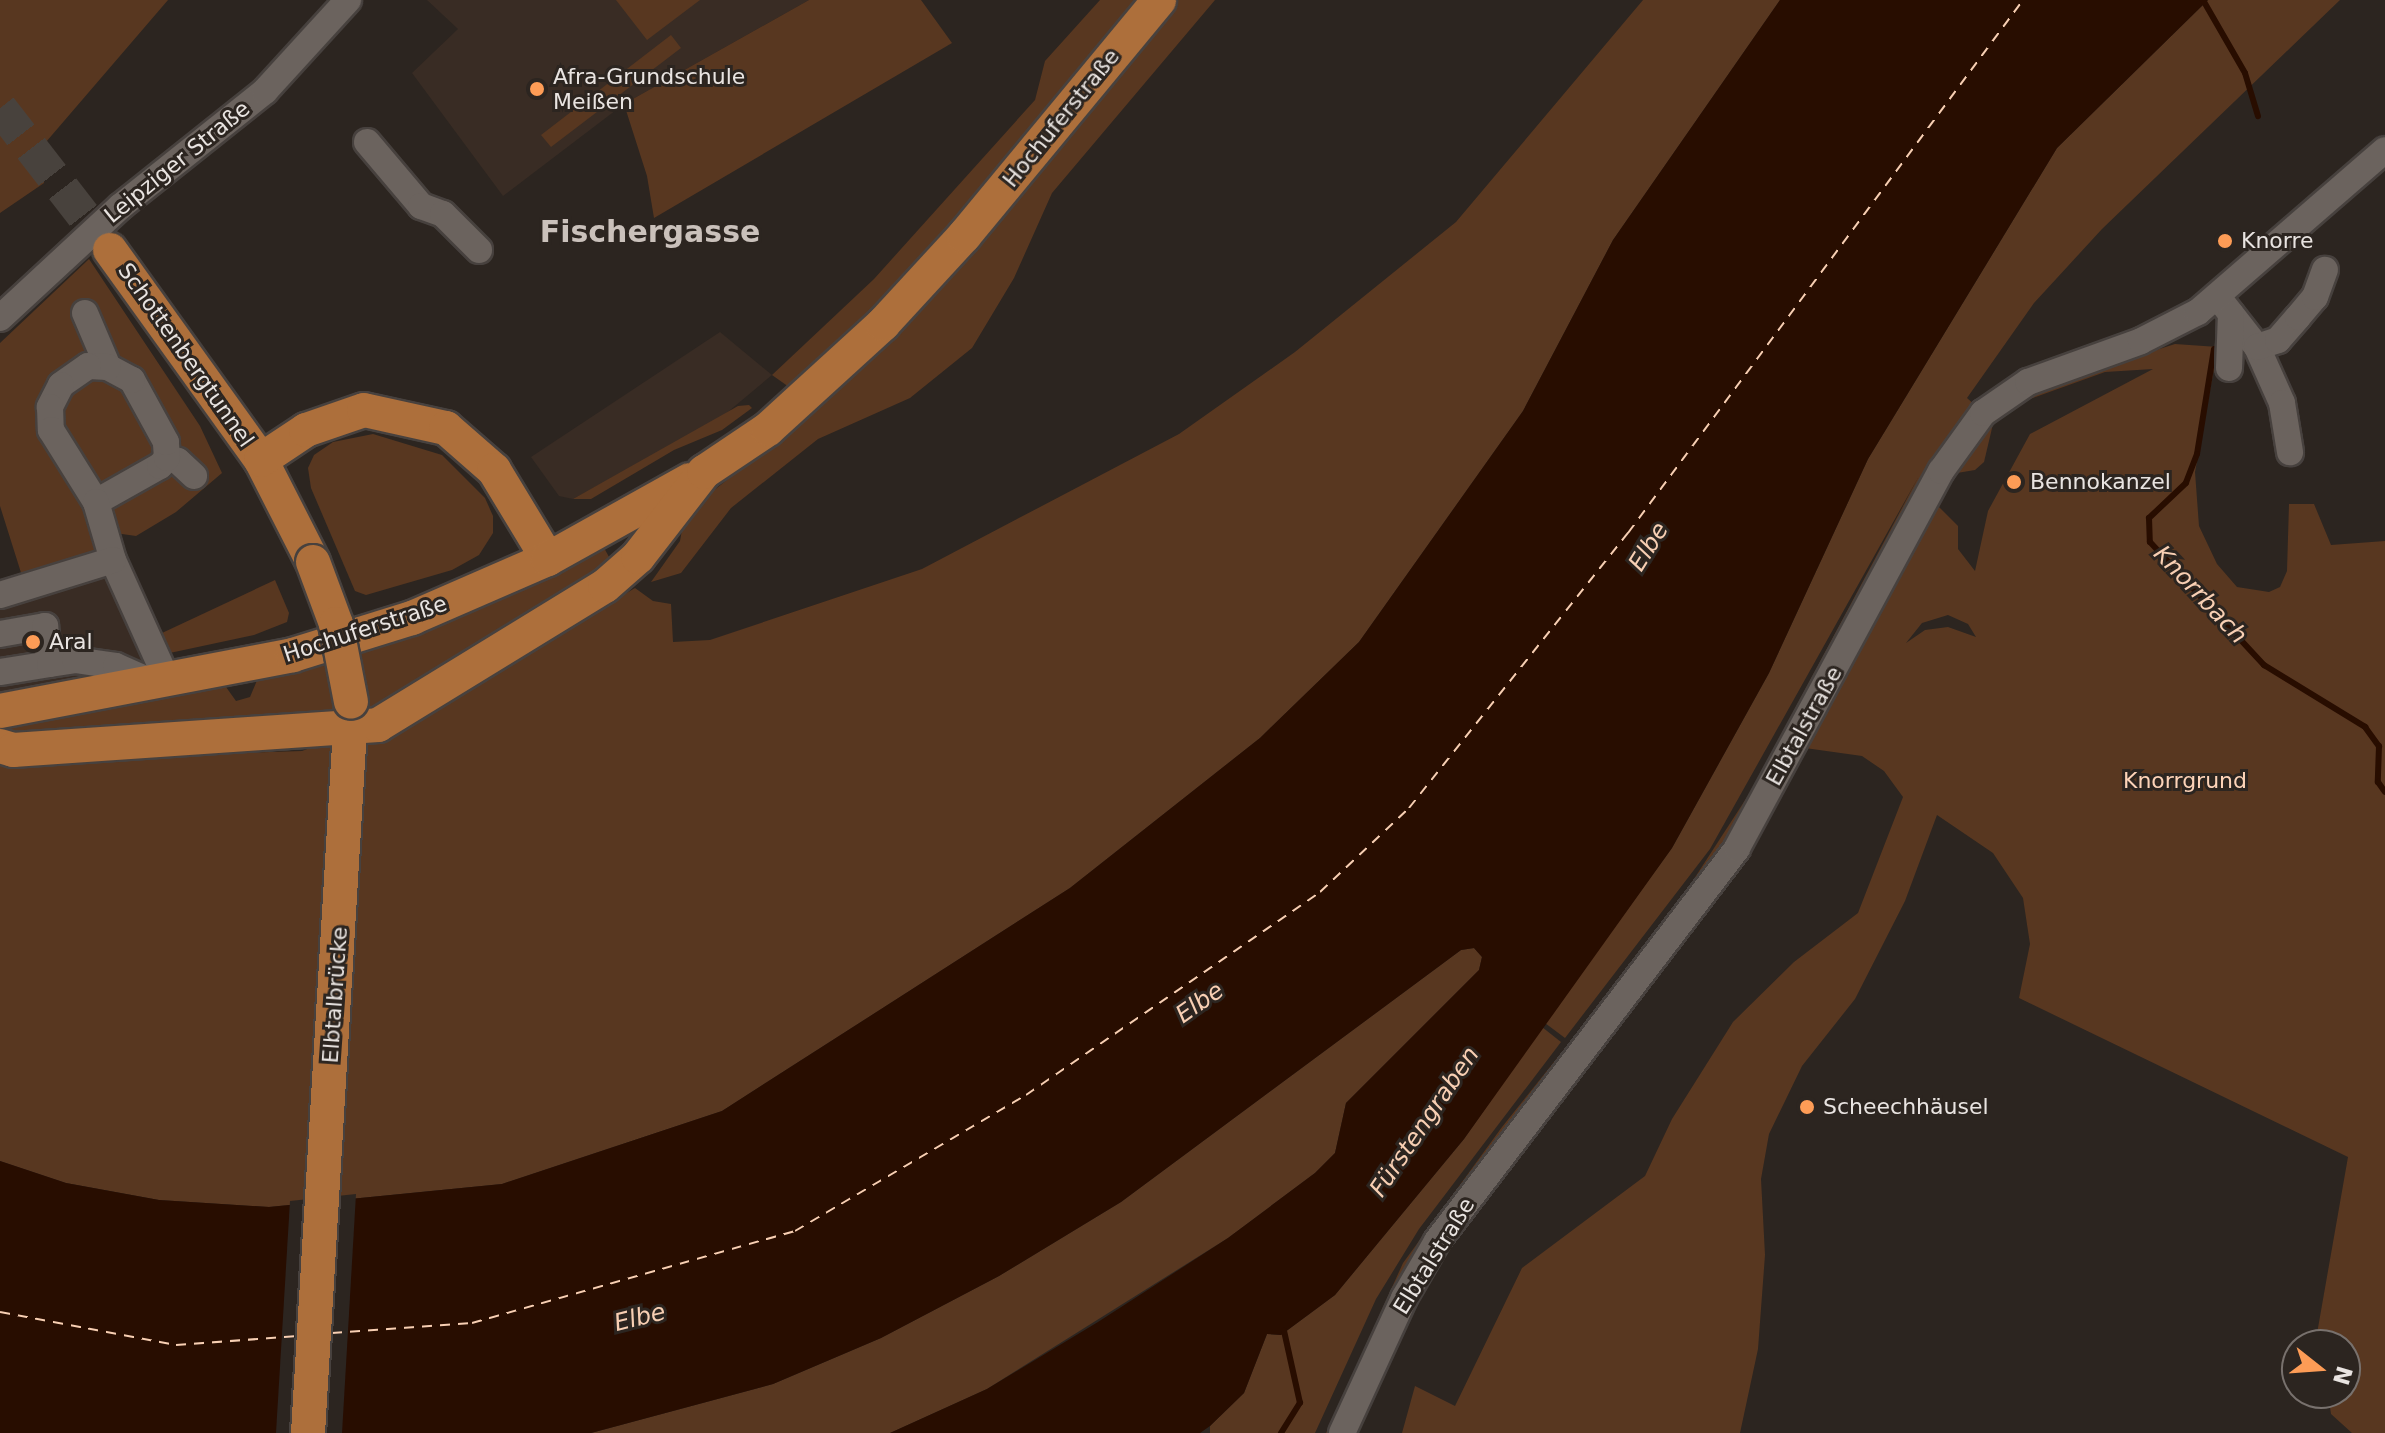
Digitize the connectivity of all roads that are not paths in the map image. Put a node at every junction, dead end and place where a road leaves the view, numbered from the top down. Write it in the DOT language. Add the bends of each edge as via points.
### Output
graph roads {
  1 [pos="348,0"];
  2 [pos="1159,0"];
  3 [pos="367,142"];
  4 [pos="2385,150"];
  5 [pos="110,250"];
  6 [pos="479,250"];
  7 [pos="2325,270"];
  8 [pos="2224,305"];
  9 [pos="85,313"];
  10 [pos="0,318"];
  11 [pos="2257,347"];
  12 [pos="108,367"];
  13 [pos="2229,368"];
  14 [pos="2290,452"];
  15 [pos="167,458"];
  16 [pos="261,460"];
  17 [pos="704,472"];
  18 [pos="194,476"];
  19 [pos="96,502"];
  20 [pos="548,559"];
  21 [pos="113,560"];
  22 [pos="313,562"];
  23 [pos="0,595"];
  24 [pos="0,634"];
  25 [pos="50,664"];
  26 [pos="0,672"];
  27 [pos="161,683"];
  28 [pos="0,711"];
  29 [pos="352,717"];
  30 [pos="0,746"];
  31 [pos="308,1433"];
  32 [pos="1342,1433"];
  1 -- 10 [label="street, Leipziger Straße" via="265,91 121,206"];
  2 -- 17 [label="main road, Hochuferstraße" via="964,236 803,399"];
  3 -- 6 [label="street" via="421,206 443,214"];
  4 -- 8 [label="street, Elbtalstraße"];
  5 -- 16 [label="main road, Schottenbergtunnel"];
  7 -- 11 [label="street" via="2315,297 2278,340"];
  8 -- 11 [label="street"];
  8 -- 13 [label="street"];
  8 -- 32 [label="street, Elbtalstraße" via="2069,365 2009,393 1983,413 1956,449 1737,848 1437,1241 1404,1298"];
  9 -- 12 [label="street"];
  11 -- 14 [label="street" via="2282,403"];
  12 -- 15 [label="street" via="149,384"];
  12 -- 19 [label="street" via="88,366 79,372 61,385 50,407 51,430"];
  15 -- 18 [label="street"];
  15 -- 19 [label="street" via="136,483"];
  16 -- 20 [label="main road" via="306,430 364,410 446,428 494,470"];
  16 -- 22 [label="main road, Schottenbergtunnel"];
  17 -- 20 [label="main road, Hochuferstraße"];
  17 -- 29 [label="main road" via="638,557 605,586 378,725"];
  19 -- 21 [label="street"];
  20 -- 27 [label="main road, Hochuferstraße" via="412,618 293,655"];
  21 -- 23 [label="street"];
  21 -- 27 [label="street"];
  22 -- 29 [label="main road, Elbtalbrücke, bridge" via="336,624"];
  24 -- 25 [label="street" via="45,626"];
  25 -- 26 [label="street"];
  25 -- 27 [label="street" via="75,660 116,666"];
  27 -- 28 [label="main road, Hochuferstraße"];
  29 -- 30 [label="main road" via="13,750"];
  29 -- 31 [label="main road, Elbtalbrücke"];
}
